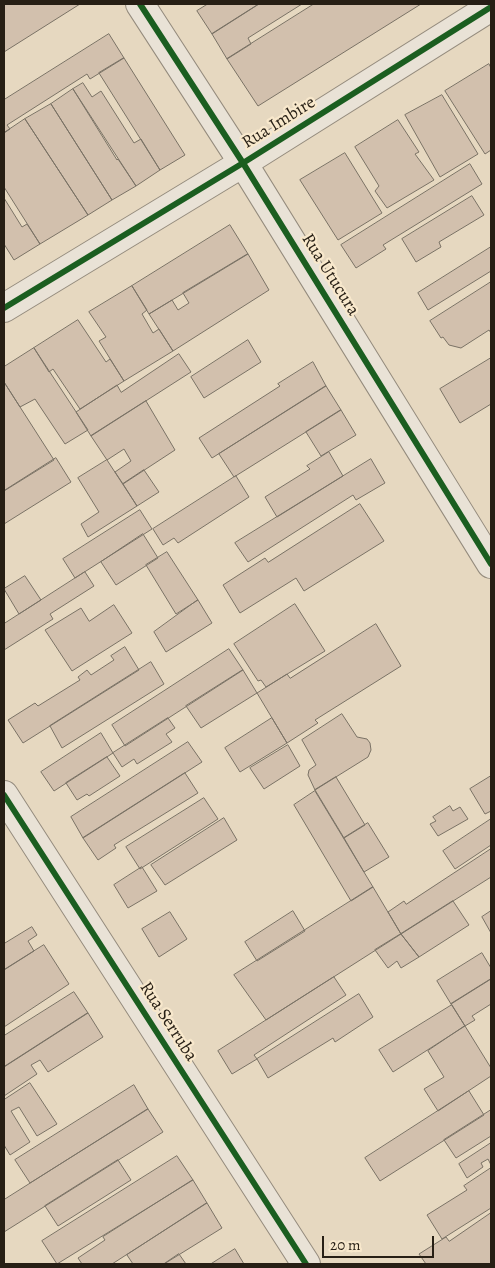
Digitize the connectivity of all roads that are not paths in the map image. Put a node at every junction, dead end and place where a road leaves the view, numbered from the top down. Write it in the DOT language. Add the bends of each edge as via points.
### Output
graph roads {
  1 [pos="140,4"];
  2 [pos="491,7"];
  3 [pos="243,163"];
  4 [pos="4,308"];
  5 [pos="491,564"];
  6 [pos="4,795"];
  7 [pos="306,1264"];
  1 -- 3 [label="street, Rua Utucura"];
  2 -- 3 [label="street, Rua Imbire"];
  3 -- 4 [label="street, Rua Imbire"];
  3 -- 5 [label="street, Rua Utucura"];
  6 -- 7 [label="street, Rua Serruba"];
}
